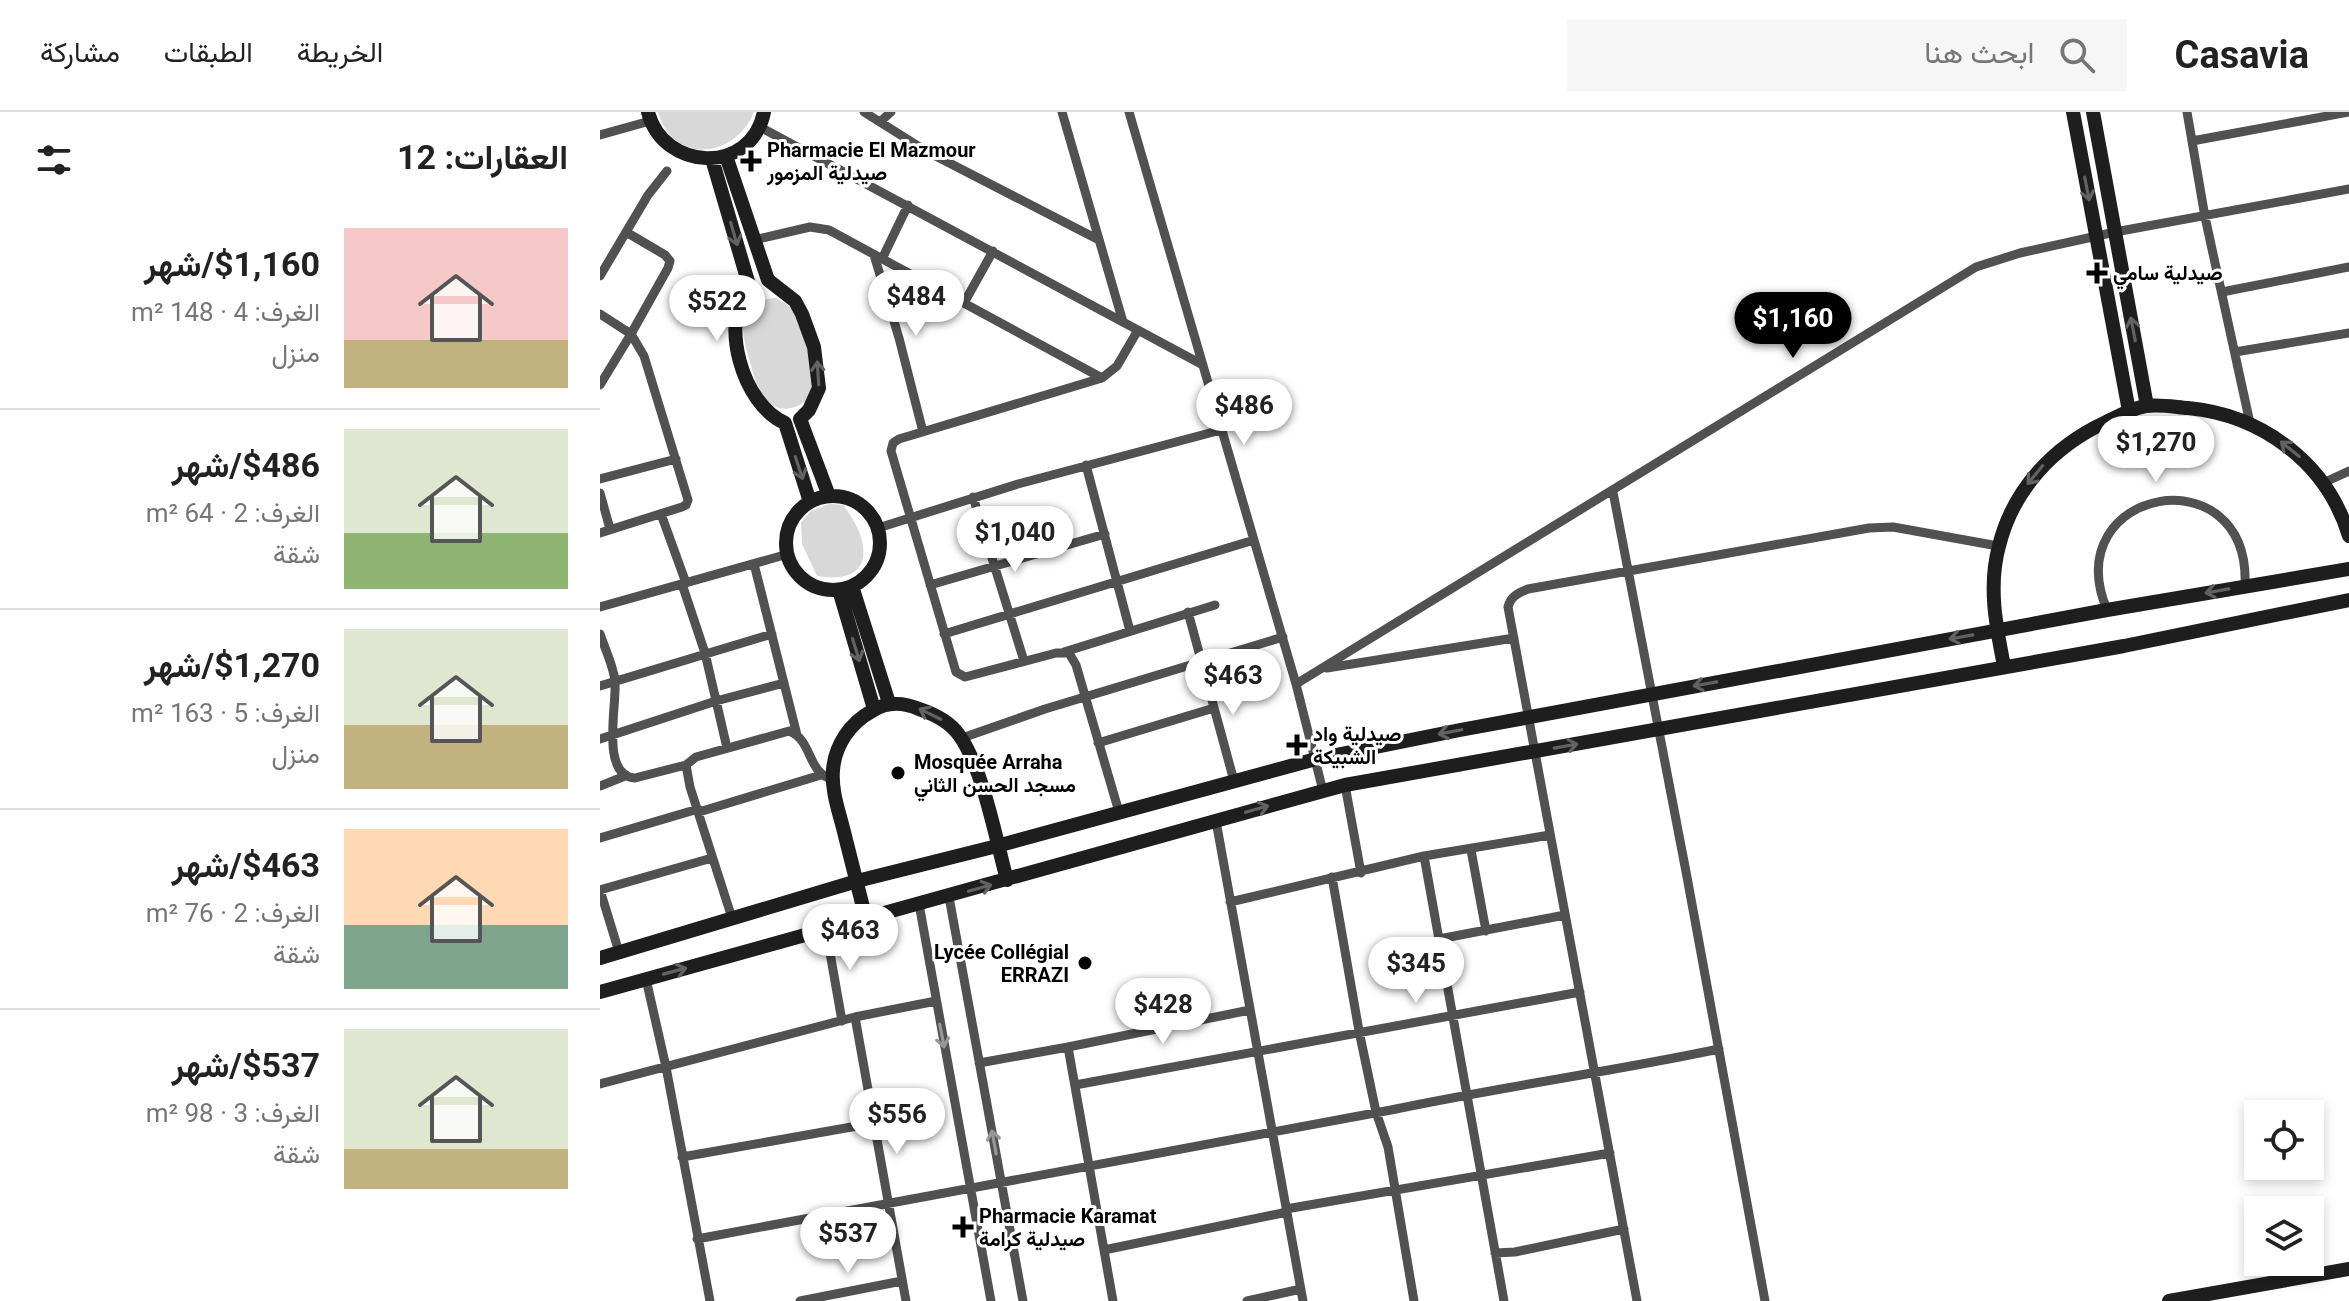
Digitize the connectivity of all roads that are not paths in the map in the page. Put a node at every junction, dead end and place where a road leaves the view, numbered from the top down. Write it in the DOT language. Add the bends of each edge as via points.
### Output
graph roads {
  1 [pos="864,112"];
  2 [pos="891,112"];
  3 [pos="1062,112"];
  4 [pos="1129,112"];
  5 [pos="2073,112"];
  6 [pos="2093,112"];
  7 [pos="2187,112"];
  8 [pos="2285,112"];
  9 [pos="2349,112"];
  10 [pos="649,117"];
  11 [pos="762,119"];
  12 [pos="881,121"];
  13 [pos="2287,124"];
  14 [pos="600,135"];
  15 [pos="2192,141"];
  16 [pos="719,157"];
  17 [pos="667,171"];
  18 [pos="2349,189"];
  19 [pos="908,205"];
  20 [pos="2205,217"];
  21 [pos="626,232"];
  22 [pos="2115,232"];
  23 [pos="2096,237"];
  24 [pos="754,240"];
  25 [pos="1099,240"];
  26 [pos="993,251"];
  27 [pos="878,257"];
  28 [pos="2349,267"];
  29 [pos="600,276"];
  30 [pos="768,280"];
  31 [pos="749,285"];
  32 [pos="2222,292"];
  33 [pos="964,303"];
  34 [pos="600,314"];
  35 [pos="1123,322"];
  36 [pos="1138,330"];
  37 [pos="2349,333"];
  38 [pos="631,334"];
  39 [pos="2235,352"];
  40 [pos="1203,365"];
  41 [pos="1102,378"];
  42 [pos="600,385"];
  43 [pos="2147,406"];
  44 [pos="2129,411"];
  45 [pos="800,419"];
  46 [pos="785,423"];
  47 [pos="2250,423"];
  48 [pos="1221,430"];
  49 [pos="923,432"];
  50 [pos="676,459"];
  51 [pos="1086,465"];
  52 [pos="2349,471"];
  53 [pos="600,479"];
  54 [pos="2323,483"];
  55 [pos="1613,492"];
  56 [pos="600,493"];
  57 [pos="829,496"];
  58 [pos="973,497"];
  59 [pos="810,502"];
  60 [pos="661,514"];
  61 [pos="911,516"];
  62 [pos="878,528"];
  63 [pos="605,531"];
  64 [pos="1105,534"];
  65 [pos="2349,536"];
  66 [pos="1254,540"];
  67 [pos="1998,546"];
  68 [pos="788,554"];
  69 [pos="754,564"];
  70 [pos="995,565"];
  71 [pos="2349,569"];
  72 [pos="1628,571"];
  73 [pos="1118,581"];
  74 [pos="684,584"];
  75 [pos="930,585"];
  76 [pos="2245,586"];
  77 [pos="845,588"];
  78 [pos="2349,600"];
  79 [pos="1215,605"];
  80 [pos="600,607"];
  81 [pos="2107,610"];
  82 [pos="1188,612"];
  83 [pos="1009,614"];
  84 [pos="1997,630"];
  85 [pos="1130,631"];
  86 [pos="600,634"];
  87 [pos="772,634"];
  88 [pos="944,634"];
  89 [pos="1283,637"];
  90 [pos="1514,638"];
  91 [pos="1064,652"];
  92 [pos="705,653"];
  93 [pos="1024,661"];
  94 [pos="1202,661"];
  95 [pos="2004,666"];
  96 [pos="1321,669"];
  97 [pos="615,681"];
  98 [pos="784,683"];
  99 [pos="1296,684"];
  100 [pos="600,686"];
  101 [pos="1651,694"];
  102 [pos="1084,697"];
  103 [pos="716,701"];
  104 [pos="889,703"];
  105 [pos="1214,708"];
  106 [pos="874,709"];
  107 [pos="1528,717"];
  108 [pos="1658,730"];
  109 [pos="797,735"];
  110 [pos="605,737"];
  111 [pos="962,738"];
  112 [pos="1098,743"];
  113 [pos="727,748"];
  114 [pos="1535,752"];
  115 [pos="1316,759"];
  116 [pos="686,765"];
  117 [pos="625,776"];
  118 [pos="827,777"];
  119 [pos="1234,781"];
  120 [pos="1345,785"];
  121 [pos="600,786"];
  122 [pos="1323,791"];
  123 [pos="698,811"];
  124 [pos="1119,812"];
  125 [pos="1216,821"];
  126 [pos="1550,835"];
  127 [pos="600,838"];
  128 [pos="997,846"];
  129 [pos="1471,850"];
  130 [pos="1424,856"];
  131 [pos="712,858"];
  132 [pos="1361,873"];
  133 [pos="1332,877"];
  134 [pos="1007,880"];
  135 [pos="857,881"];
  136 [pos="600,890"];
  137 [pos="949,897"];
  138 [pos="1230,902"];
  139 [pos="919,904"];
  140 [pos="1565,915"];
  141 [pos="732,918"];
  142 [pos="866,919"];
  143 [pos="826,930"];
  144 [pos="1486,931"];
  145 [pos="1439,939"];
  146 [pos="619,952"];
  147 [pos="600,958"];
  148 [pos="646,979"];
  149 [pos="600,992"];
  150 [pos="1580,992"];
  151 [pos="936,1001"];
  152 [pos="1250,1010"];
  153 [pos="1452,1015"];
  154 [pos="855,1017"];
  155 [pos="842,1021"];
  156 [pos="1359,1031"];
  157 [pos="1068,1047"];
  158 [pos="1719,1049"];
  159 [pos="1257,1050"];
  160 [pos="979,1063"];
  161 [pos="666,1067"];
  162 [pos="1595,1074"];
  163 [pos="600,1084"];
  164 [pos="1075,1085"];
  165 [pos="1466,1094"];
  166 [pos="1376,1112"];
  167 [pos="874,1123"];
  168 [pos="1273,1132"];
  169 [pos="1610,1153"];
  170 [pos="682,1157"];
  171 [pos="1090,1167"];
  172 [pos="1482,1174"];
  173 [pos="1001,1183"];
  174 [pos="971,1188"];
  175 [pos="1396,1188"];
  176 [pos="888,1202"];
  177 [pos="1286,1210"];
  178 [pos="1624,1229"];
  179 [pos="697,1239"];
  180 [pos="1104,1250"];
  181 [pos="1495,1253"];
  182 [pos="2349,1269"];
  183 [pos="902,1281"];
  184 [pos="1301,1289"];
  185 [pos="710,1301"];
  186 [pos="800,1301"];
  187 [pos="906,1301"];
  188 [pos="991,1301"];
  189 [pos="1023,1301"];
  190 [pos="1113,1301"];
  191 [pos="1247,1301"];
  192 [pos="1303,1301"];
  193 [pos="1414,1301"];
  194 [pos="1504,1301"];
  195 [pos="1637,1301"];
  196 [pos="1765,1301"];
  197 [pos="2169,1301"];
  1 -- 12 [label="street"];
  2 -- 12 [label="street"];
  3 -- 25 [label="street"];
  4 -- 40 [label="street"];
  5 -- 23 [label="street, one-way"];
  6 -- 22 [label="street"];
  7 -- 15 [label="street"];
  8 -- 13 [label="street"];
  9 -- 13 [label="street"];
  10 -- 14 [label="street"];
  10 -- 16 [label="street" via="680,151 700,160"];
  11 -- 16 [label="street" via="751,140"];
  11 -- 19 [label="street"];
  12 -- 25 [label="street" via="926,151"];
  13 -- 15 [label="street"];
  15 -- 20 [label="street"];
  16 -- 24 [label="street"];
  16 -- 31 [label="street, one-way"];
  17 -- 21 [label="street"];
  18 -- 20 [label="street"];
  19 -- 26 [label="street"];
  19 -- 27 [label="street"];
  20 -- 22 [label="street"];
  20 -- 32 [label="street"];
  21 -- 29 [label="street"];
  21 -- 38 [label="street" via="670,261"];
  22 -- 23 [label="street"];
  43 -- 22 [label="street, one-way"];
  23 -- 44 [label="street"];
  23 -- 55 [label="street" via="1976,267"];
  24 -- 27 [label="street" via="818,228"];
  24 -- 30 [label="street"];
  25 -- 35 [label="street"];
  26 -- 33 [label="street"];
  26 -- 35 [label="street"];
  27 -- 33 [label="street"];
  27 -- 49 [label="street"];
  28 -- 32 [label="street"];
  30 -- 31 [label="street"];
  45 -- 30 [label="street, one-way" via="819,388 814,347 795,301"];
  31 -- 46 [label="street" via="735,311 742,366 756,399"];
  32 -- 39 [label="street"];
  33 -- 41 [label="street"];
  34 -- 38 [label="street"];
  35 -- 36 [label="street"];
  36 -- 40 [label="street"];
  36 -- 41 [label="street" via="1117,366"];
  37 -- 39 [label="street"];
  38 -- 42 [label="street"];
  38 -- 50 [label="street" via="644,356"];
  39 -- 47 [label="street"];
  40 -- 48 [label="street"];
  41 -- 49 [label="street"];
  43 -- 44 [label="street"];
  43 -- 47 [label="street" via="2204,410"];
  44 -- 67 [label="street, one-way" via="2093,427 2043,465 2024,489"];
  45 -- 46 [label="street"];
  45 -- 57 [label="street"];
  46 -- 59 [label="street, one-way"];
  54 -- 47 [label="street, one-way" via="2291,448"];
  48 -- 51 [label="street"];
  48 -- 66 [label="street"];
  49 -- 61 [label="street" via="891,446"];
  50 -- 53 [label="street"];
  50 -- 60 [label="street" via="688,500"];
  51 -- 58 [label="street"];
  51 -- 64 [label="street"];
  52 -- 54 [label="street"];
  54 -- 65 [label="street"];
  55 -- 72 [label="street"];
  55 -- 96 [label="street"];
  56 -- 63 [label="street"];
  57 -- 59 [label="street"];
  57 -- 62 [label="street" via="859,503"];
  58 -- 61 [label="street"];
  58 -- 70 [label="street"];
  59 -- 68 [label="street" via="790,524"];
  60 -- 63 [label="street"];
  60 -- 74 [label="street"];
  61 -- 62 [label="street"];
  61 -- 75 [label="street"];
  62 -- 77 [label="street" via="881,542 873,568"];
  64 -- 70 [label="street"];
  64 -- 73 [label="street"];
  66 -- 73 [label="street"];
  66 -- 89 [label="street"];
  67 -- 72 [label="street" via="1882,527"];
  67 -- 84 [label="street" via="1993,602"];
  68 -- 69 [label="street"];
  68 -- 77 [label="street" via="801,578 825,590"];
  69 -- 74 [label="street"];
  69 -- 87 [label="street"];
  70 -- 75 [label="street"];
  70 -- 83 [label="street"];
  71 -- 76 [label="street"];
  72 -- 90 [label="street" via="1518,593 1508,607"];
  72 -- 101 [label="street"];
  73 -- 83 [label="street"];
  73 -- 85 [label="street"];
  74 -- 80 [label="street"];
  74 -- 92 [label="street"];
  75 -- 88 [label="street"];
  76 -- 81 [label="street, one-way"];
  76 -- 81 [label="street" via="2243,551 2225,521 2195,502 2159,500 2127,514 2105,541 2097,576"];
  77 -- 104 [label="street"];
  77 -- 106 [label="street, one-way"];
  78 -- 95 [label="street"];
  79 -- 82 [label="street"];
  81 -- 84 [label="street"];
  82 -- 85 [label="street"];
  82 -- 94 [label="street"];
  83 -- 88 [label="street"];
  83 -- 93 [label="street"];
  84 -- 95 [label="street"];
  84 -- 101 [label="street, one-way"];
  85 -- 91 [label="street"];
  86 -- 97 [label="street"];
  87 -- 92 [label="street"];
  87 -- 98 [label="street"];
  88 -- 93 [label="street" via="962,677"];
  89 -- 94 [label="street"];
  89 -- 99 [label="street"];
  90 -- 96 [label="street"];
  90 -- 107 [label="street"];
  91 -- 93 [label="street"];
  91 -- 102 [label="street" via="1072,657"];
  92 -- 97 [label="street"];
  92 -- 103 [label="street"];
  94 -- 102 [label="street"];
  94 -- 105 [label="street"];
  95 -- 108 [label="street"];
  96 -- 99 [label="street"];
  97 -- 100 [label="street"];
  97 -- 110 [label="street"];
  98 -- 103 [label="street"];
  98 -- 109 [label="street"];
  99 -- 115 [label="street"];
  101 -- 107 [label="street"];
  101 -- 108 [label="street"];
  102 -- 111 [label="street"];
  102 -- 112 [label="street"];
  103 -- 110 [label="street"];
  103 -- 113 [label="street"];
  104 -- 106 [label="street"];
  111 -- 104 [label="street, one-way" via="936,716"];
  105 -- 112 [label="street"];
  105 -- 119 [label="street"];
  106 -- 118 [label="street" via="851,726"];
  107 -- 114 [label="street"];
  107 -- 115 [label="street, one-way"];
  114 -- 108 [label="street, one-way"];
  108 -- 158 [label="street"];
  109 -- 113 [label="street" via="789,731"];
  109 -- 118 [label="street"];
  110 -- 117 [label="street"];
  111 -- 128 [label="street"];
  112 -- 124 [label="street"];
  113 -- 116 [label="street"];
  114 -- 120 [label="street"];
  114 -- 126 [label="street"];
  115 -- 119 [label="street"];
  115 -- 122 [label="street"];
  116 -- 117 [label="street" via="643,777"];
  116 -- 123 [label="street"];
  117 -- 121 [label="street"];
  118 -- 123 [label="street"];
  118 -- 135 [label="street"];
  119 -- 124 [label="street"];
  120 -- 122 [label="street"];
  120 -- 132 [label="street"];
  125 -- 122 [label="street, one-way"];
  123 -- 127 [label="street"];
  123 -- 131 [label="street"];
  124 -- 128 [label="street"];
  125 -- 134 [label="street"];
  125 -- 138 [label="street"];
  126 -- 129 [label="street"];
  126 -- 140 [label="street"];
  128 -- 134 [label="street"];
  128 -- 135 [label="street"];
  129 -- 130 [label="street"];
  129 -- 144 [label="street"];
  130 -- 132 [label="street"];
  130 -- 145 [label="street"];
  131 -- 136 [label="street"];
  131 -- 141 [label="street"];
  132 -- 133 [label="street"];
  133 -- 138 [label="street"];
  133 -- 156 [label="street"];
  137 -- 134 [label="street, one-way"];
  135 -- 141 [label="street"];
  135 -- 142 [label="street"];
  136 -- 146 [label="street"];
  137 -- 139 [label="street"];
  137 -- 160 [label="street"];
  138 -- 152 [label="street"];
  139 -- 142 [label="street"];
  139 -- 151 [label="street"];
  140 -- 144 [label="street"];
  140 -- 150 [label="street"];
  141 -- 146 [label="street"];
  142 -- 143 [label="street"];
  148 -- 143 [label="street, one-way"];
  143 -- 155 [label="street"];
  144 -- 145 [label="street"];
  145 -- 153 [label="street"];
  146 -- 147 [label="street"];
  148 -- 149 [label="street"];
  148 -- 161 [label="street"];
  150 -- 153 [label="street"];
  150 -- 162 [label="street"];
  151 -- 154 [label="street"];
  151 -- 174 [label="street, one-way"];
  152 -- 157 [label="street"];
  152 -- 159 [label="street"];
  153 -- 156 [label="street"];
  153 -- 165 [label="street"];
  154 -- 155 [label="street"];
  154 -- 167 [label="street"];
  155 -- 161 [label="street"];
  156 -- 159 [label="street"];
  156 -- 166 [label="street"];
  157 -- 160 [label="street"];
  157 -- 164 [label="street"];
  158 -- 162 [label="street"];
  158 -- 196 [label="street"];
  159 -- 164 [label="street"];
  159 -- 168 [label="street"];
  173 -- 160 [label="street, one-way"];
  161 -- 163 [label="street"];
  161 -- 170 [label="street"];
  162 -- 165 [label="street"];
  162 -- 169 [label="street"];
  164 -- 171 [label="street"];
  165 -- 166 [label="street"];
  165 -- 172 [label="street"];
  166 -- 168 [label="street"];
  166 -- 175 [label="street"];
  167 -- 170 [label="street"];
  167 -- 176 [label="street"];
  168 -- 171 [label="street"];
  168 -- 177 [label="street"];
  169 -- 172 [label="street"];
  169 -- 178 [label="street"];
  170 -- 179 [label="street"];
  171 -- 173 [label="street"];
  171 -- 180 [label="street"];
  172 -- 175 [label="street"];
  172 -- 181 [label="street"];
  173 -- 174 [label="street"];
  173 -- 189 [label="street"];
  174 -- 176 [label="street"];
  174 -- 188 [label="street"];
  175 -- 177 [label="street"];
  175 -- 193 [label="street"];
  176 -- 179 [label="street"];
  176 -- 183 [label="street"];
  177 -- 180 [label="street"];
  177 -- 184 [label="street"];
  178 -- 181 [label="street"];
  178 -- 195 [label="street"];
  179 -- 185 [label="street"];
  180 -- 190 [label="street"];
  181 -- 194 [label="street"];
  182 -- 197 [label="street"];
  183 -- 186 [label="street"];
  183 -- 187 [label="street"];
  184 -- 191 [label="street"];
  184 -- 192 [label="street"];
}
